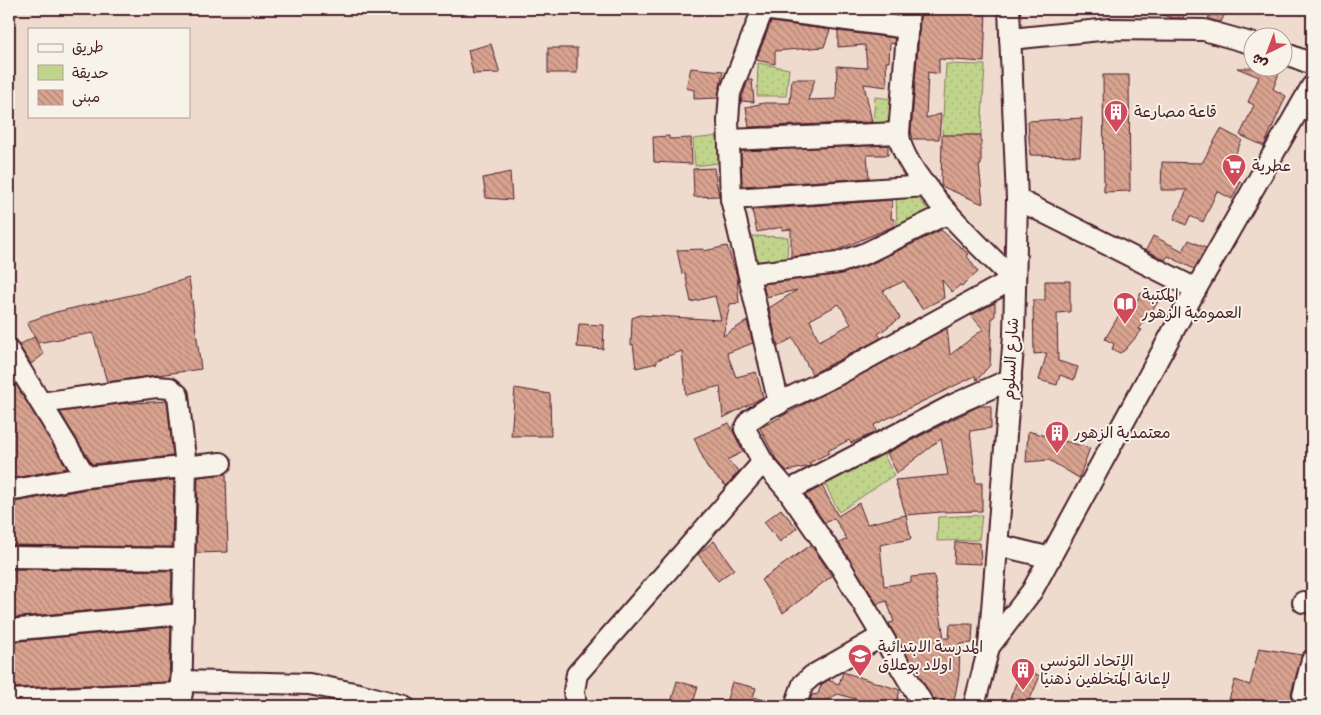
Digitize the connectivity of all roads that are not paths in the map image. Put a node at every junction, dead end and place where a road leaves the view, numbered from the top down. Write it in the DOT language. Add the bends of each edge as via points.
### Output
graph roads {
  1 [pos="763,9"];
  2 [pos="1009,9"];
  3 [pos="908,18"];
  4 [pos="1010,39"];
  5 [pos="1244,41"];
  6 [pos="1294,57"];
  7 [pos="1312,64"];
  8 [pos="1312,86"];
  9 [pos="899,133"];
  10 [pos="729,140"];
  11 [pos="927,186"];
  12 [pos="732,199"];
  13 [pos="1017,199"];
  14 [pos="948,213"];
  15 [pos="749,274"];
  16 [pos="1013,279"];
  17 [pos="1196,289"];
  18 [pos="9,351"];
  19 [pos="1011,379"];
  20 [pos="41,403"];
  21 [pos="779,404"];
  22 [pos="763,462"];
  23 [pos="222,463"];
  24 [pos="186,466"];
  25 [pos="86,477"];
  26 [pos="9,491"];
  27 [pos="788,491"];
  28 [pos="998,545"];
  29 [pos="9,557"];
  30 [pos="1050,558"];
  31 [pos="184,559"];
  32 [pos="182,614"];
  33 [pos="9,630"];
  34 [pos="882,636"];
  35 [pos="989,646"];
  36 [pos="1312,660"];
  37 [pos="181,693"];
  38 [pos="9,700"];
  39 [pos="1312,701"];
  40 [pos="404,706"];
  41 [pos="576,706"];
  42 [pos="795,706"];
  43 [pos="924,706"];
  44 [pos="974,706"];
  1 -- 3 [label="street"];
  1 -- 10 [label="street" via="730,92"];
  2 -- 4 [label="street, شارع السلوم"];
  3 -- 9 [label="street"];
  4 -- 5 [label="street" via="1110,29 1204,30"];
  4 -- 13 [label="street, شارع السلوم"];
  6 -- 7 [label="street"];
  8 -- 17 [label="street"];
  9 -- 10 [label="street"];
  9 -- 11 [label="street" via="907,159"];
  10 -- 12 [label="street"];
  11 -- 12 [label="street"];
  11 -- 14 [label="street"];
  12 -- 15 [label="street"];
  13 -- 16 [label="street, شارع السلوم"];
  13 -- 17 [label="street"];
  14 -- 15 [label="street" via="838,263"];
  14 -- 16 [label="street"];
  15 -- 21 [label="street"];
  16 -- 19 [label="street, شارع السلوم"];
  16 -- 21 [label="street"];
  17 -- 30 [label="street"];
  18 -- 20 [label="street"];
  19 -- 27 [label="street" via="953,404"];
  19 -- 28 [label="street, شارع السلوم"];
  20 -- 24 [label="street" via="156,388 175,390 180,402"];
  20 -- 25 [label="street"];
  21 -- 22 [label="street" via="750,420 745,429"];
  22 -- 27 [label="street"];
  22 -- 41 [label="street" via="577,674"];
  23 -- 24 [label="street"];
  24 -- 25 [label="street"];
  24 -- 31 [label="street"];
  25 -- 26 [label="street"];
  27 -- 34 [label="street" via="841,568"];
  28 -- 30 [label="street"];
  28 -- 35 [label="street, شارع السلوم"];
  29 -- 31 [label="street"];
  30 -- 35 [label="street" via="1032,591"];
  31 -- 32 [label="street"];
  32 -- 33 [label="street"];
  32 -- 37 [label="street"];
  34 -- 42 [label="street" via="812,676 803,684"];
  34 -- 43 [label="street"];
  35 -- 44 [label="street, شارع السلوم"];
  36 -- 39 [label="street" via="1303,696"];
  37 -- 38 [label="street"];
  37 -- 40 [label="street" via="309,684"];
}
